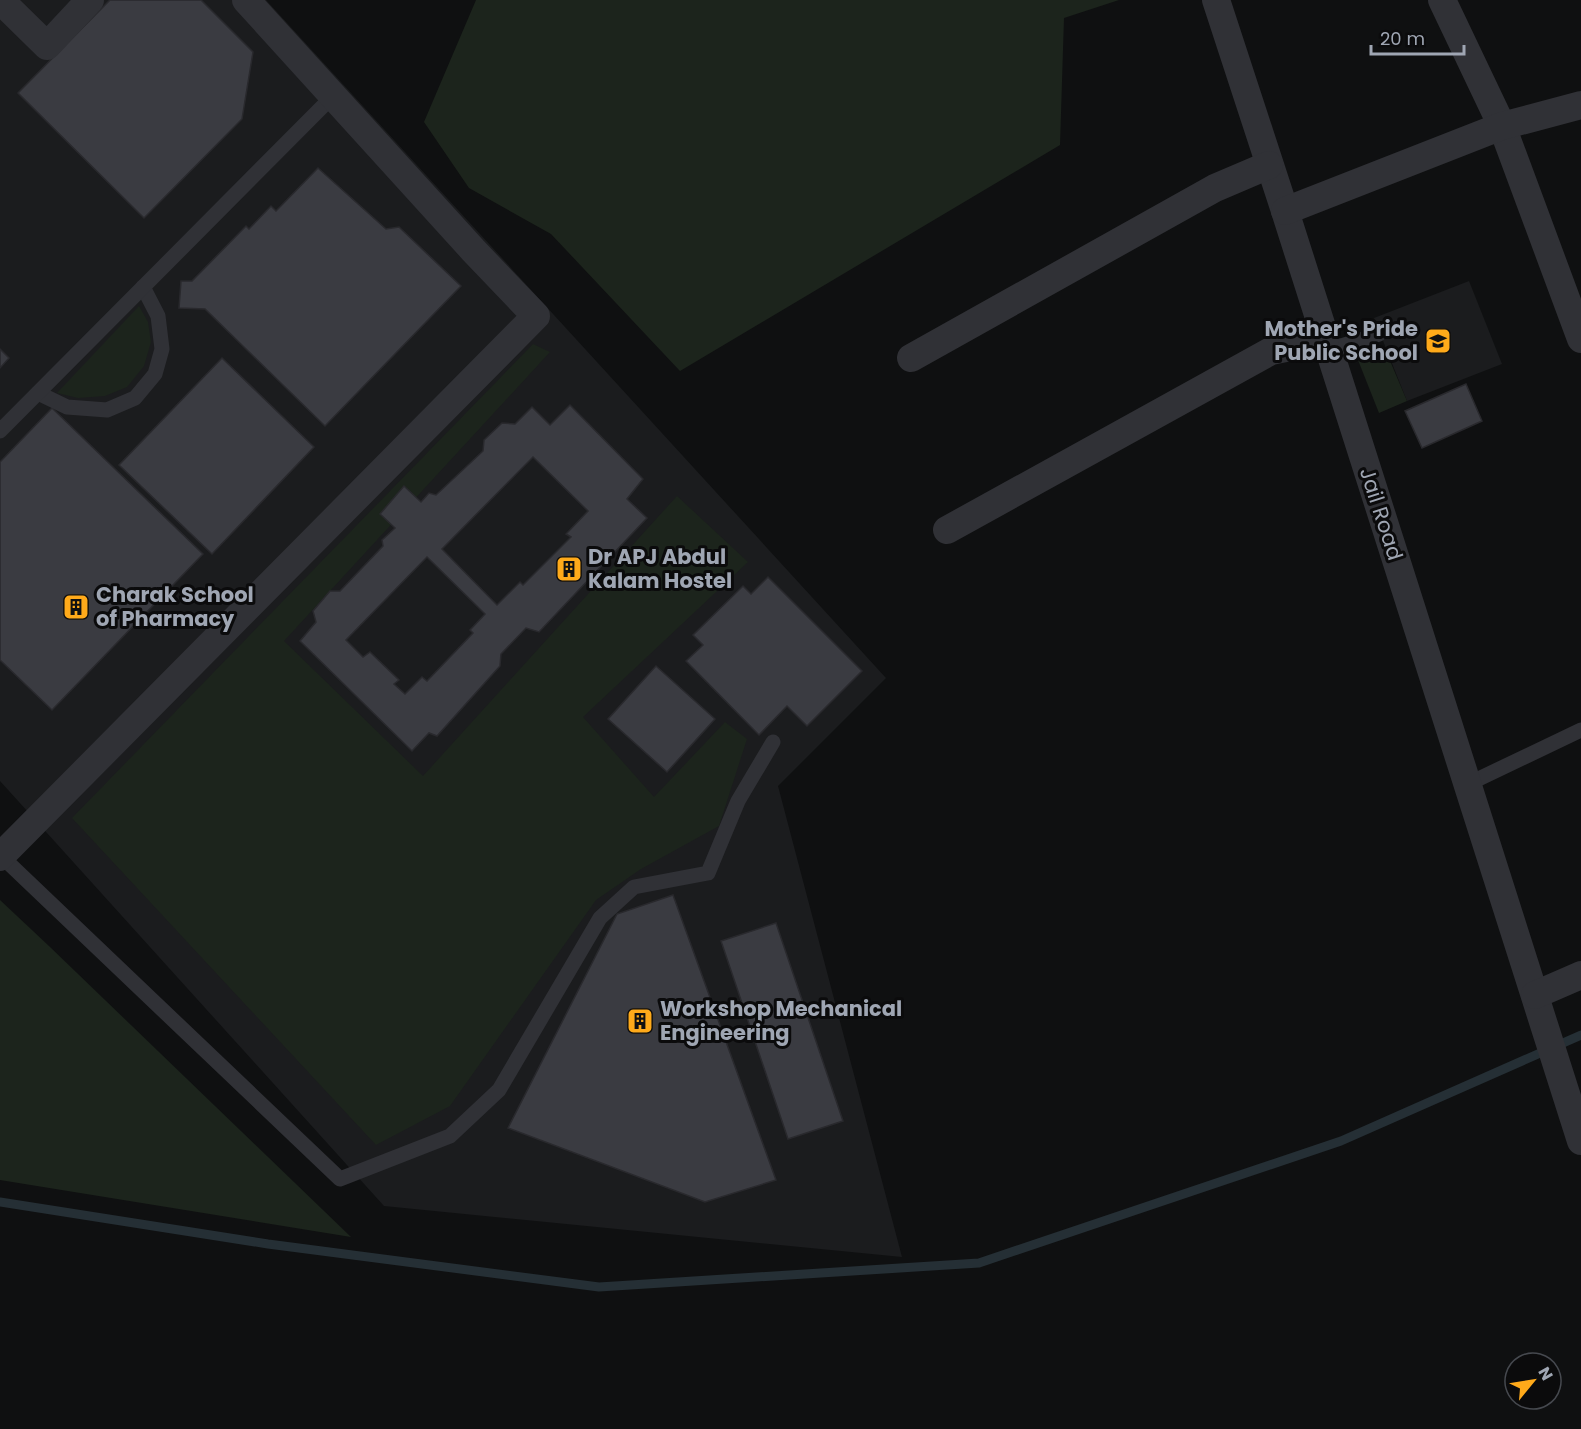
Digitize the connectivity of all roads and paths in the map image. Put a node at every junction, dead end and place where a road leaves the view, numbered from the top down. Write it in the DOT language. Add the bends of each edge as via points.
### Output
graph roads {
  1 [pos="0,0"];
  2 [pos="90,0"];
  3 [pos="246,0"];
  4 [pos="1216,0"];
  5 [pos="1443,0"];
  6 [pos="334,94"];
  7 [pos="1581,105"];
  8 [pos="1502,126"];
  9 [pos="1269,165"];
  10 [pos="1285,211"];
  11 [pos="143,287"];
  12 [pos="1379,334"];
  13 [pos="1581,339"];
  14 [pos="1327,345"];
  15 [pos="911,358"];
  16 [pos="38,393"];
  17 [pos="0,431"];
  18 [pos="947,530"];
  19 [pos="1581,730"];
  20 [pos="773,742"];
  21 [pos="1468,784"];
  22 [pos="0,856"];
  23 [pos="1581,975"];
  24 [pos="1535,995"];
  25 [pos="1581,1141"];
  1 -- 2 [label="street" via="47,46"];
  3 -- 6 [label="street"];
  4 -- 9 [label="street, Jail Road"];
  5 -- 8 [label="street"];
  6 -- 11 [label="lane"];
  6 -- 22 [label="street" via="536,316"];
  7 -- 8 [label="street"];
  8 -- 10 [label="street"];
  8 -- 13 [label="street"];
  9 -- 10 [label="street, Jail Road"];
  9 -- 15 [label="street" via="1215,188"];
  10 -- 14 [label="street, Jail Road"];
  11 -- 16 [label="lane"];
  11 -- 16 [label="lane" via="158,315 162,349 155,374 135,398 107,410 67,407"];
  12 -- 14 [label="lane"];
  14 -- 18 [label="street" via="1272,351"];
  14 -- 21 [label="street, Jail Road"];
  16 -- 17 [label="lane"];
  19 -- 21 [label="lane"];
  20 -- 22 [label="lane" via="738,801 708,873 634,887 600,918 500,1090 450,1136 340,1179"];
  21 -- 24 [label="street, Jail Road"];
  23 -- 24 [label="street"];
  24 -- 25 [label="street, Jail Road"];
}
